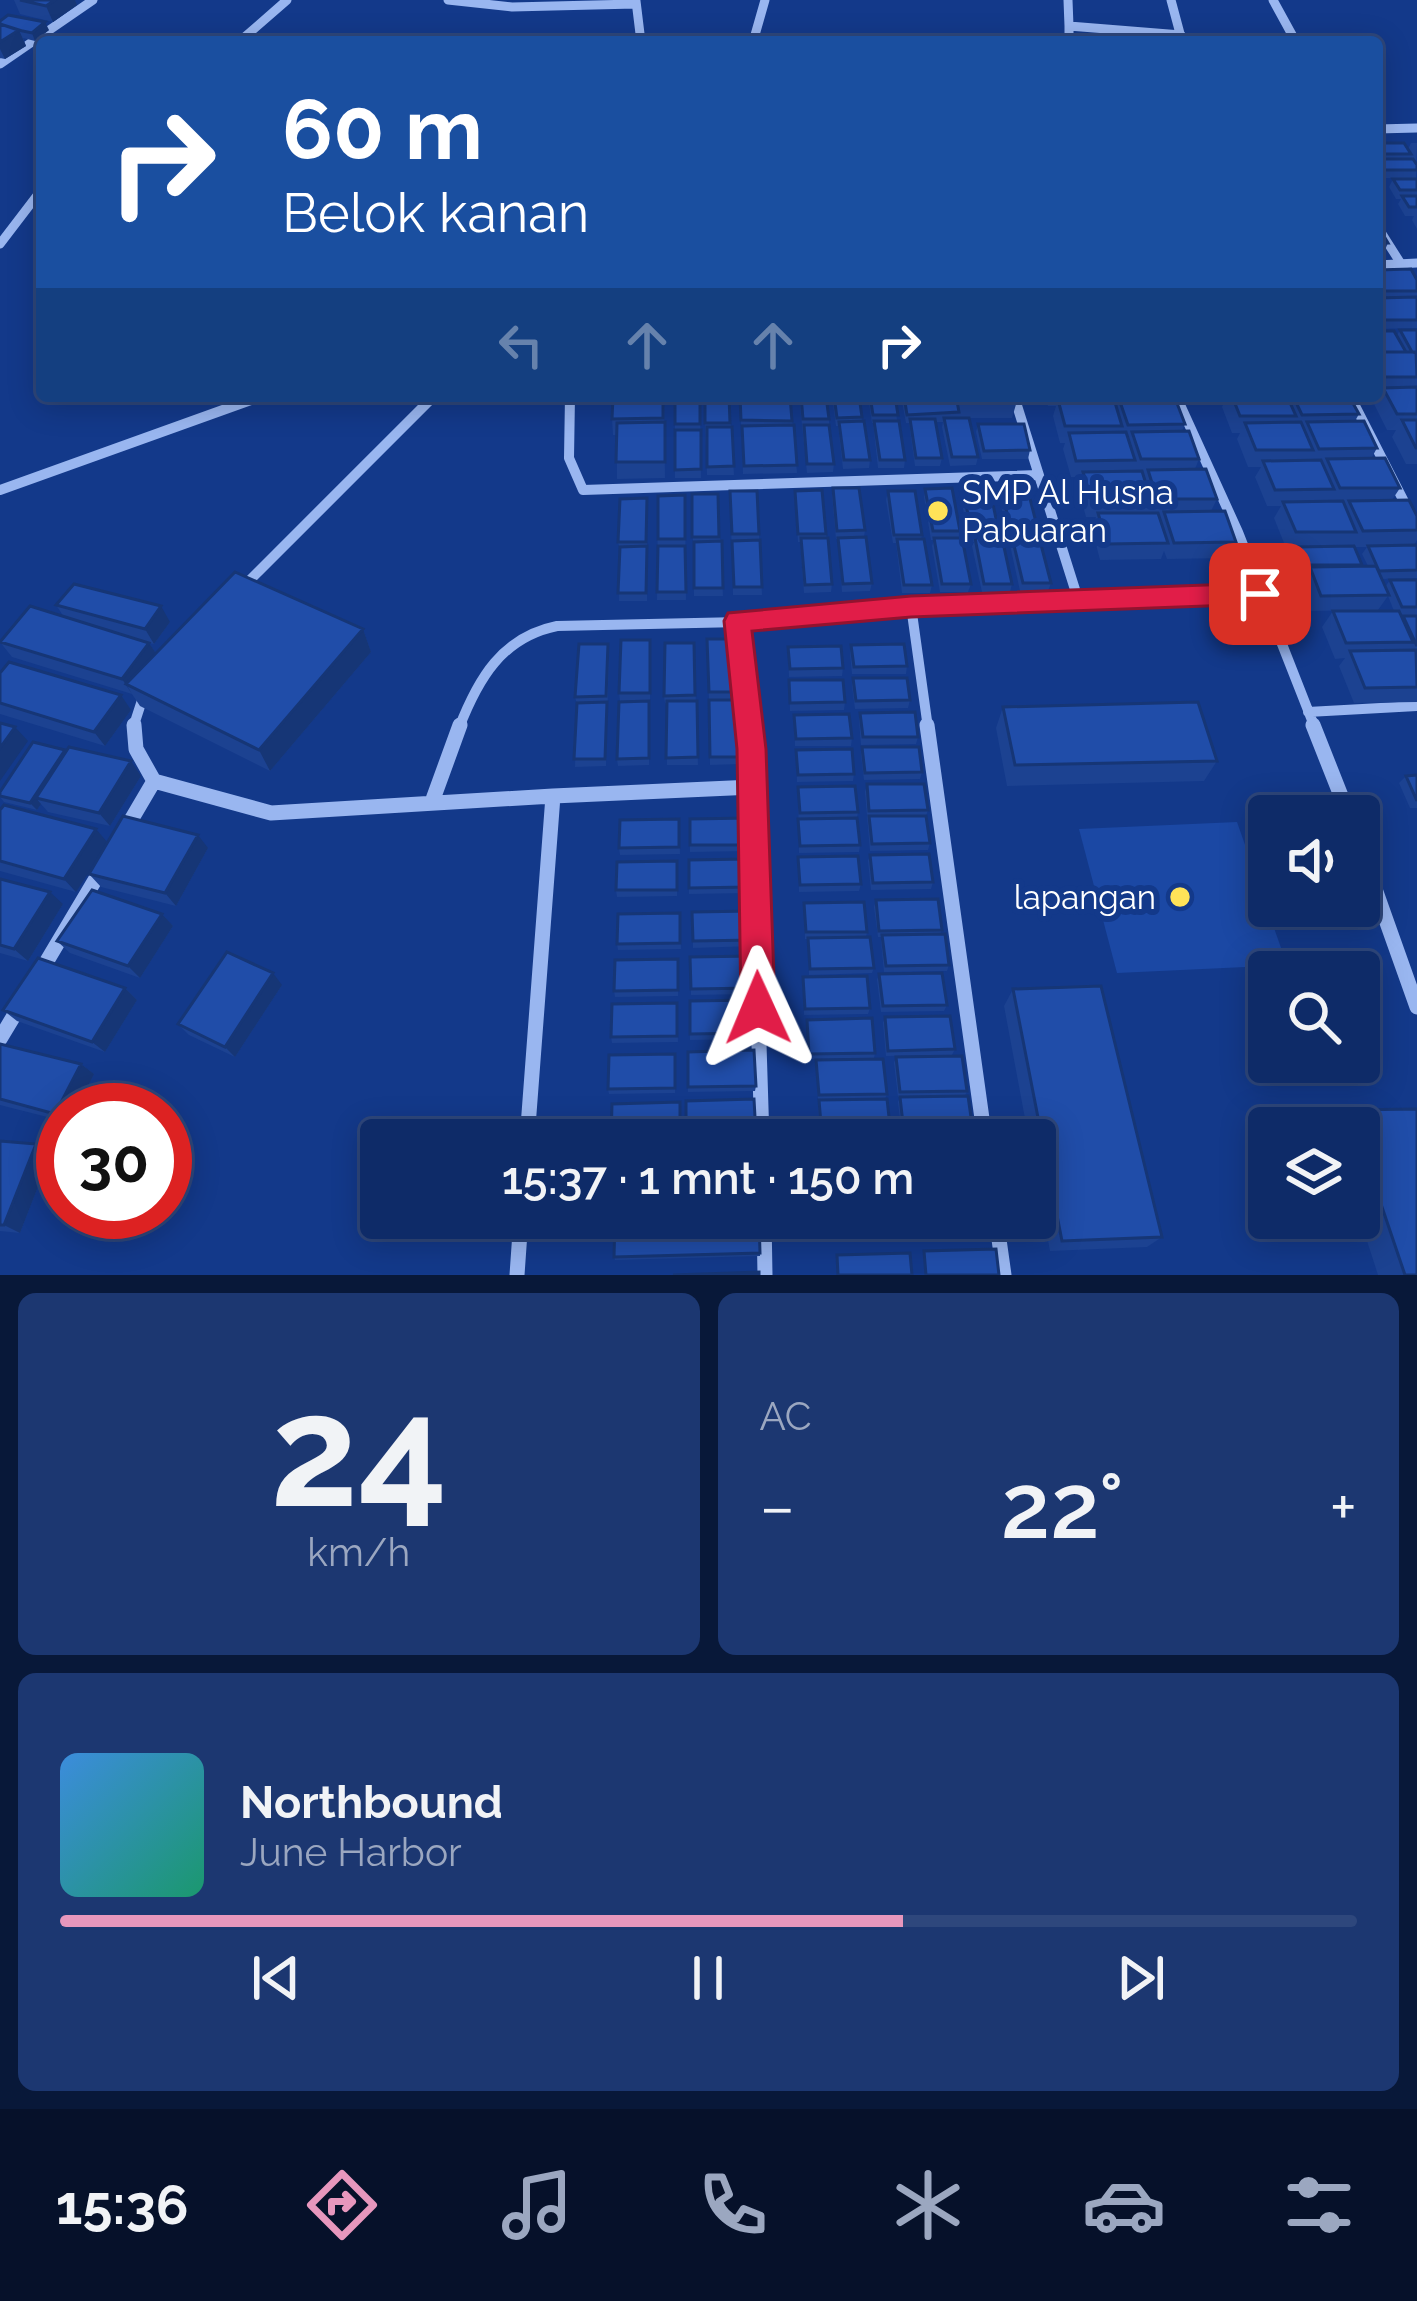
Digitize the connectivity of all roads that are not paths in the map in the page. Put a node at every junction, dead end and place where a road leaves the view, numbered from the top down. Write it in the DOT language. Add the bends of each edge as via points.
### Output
graph roads {
  1 [pos="93,0"];
  2 [pos="287,0"];
  3 [pos="448,0"];
  4 [pos="765,0"];
  5 [pos="1068,0"];
  6 [pos="1171,0"];
  7 [pos="1273,0"];
  8 [pos="636,2"];
  9 [pos="1069,26"];
  10 [pos="41,36"];
  11 [pos="246,36"];
  12 [pos="640,36"];
  13 [pos="755,36"];
  14 [pos="1069,36"];
  15 [pos="1156,36"];
  16 [pos="1181,36"];
  17 [pos="1292,36"];
  18 [pos="36,39"];
  19 [pos="0,64"];
  20 [pos="1417,128"];
  21 [pos="1383,129"];
  22 [pos="36,197"];
  23 [pos="1383,236"];
  24 [pos="0,244"];
  25 [pos="1400,263"];
  26 [pos="1417,263"];
  27 [pos="1383,264"];
  28 [pos="1417,289"];
  29 [pos="245,402"];
  30 [pos="428,402"];
  31 [pos="569,402"];
  32 [pos="1016,402"];
  33 [pos="1179,402"];
  34 [pos="1353,402"];
  35 [pos="1038,476"];
  36 [pos="0,490"];
  37 [pos="1417,527"];
  38 [pos="1260,594"];
  39 [pos="1078,599"];
  40 [pos="227,603"];
  41 [pos="911,606"];
  42 [pos="738,621"];
  43 [pos="151,682"];
  44 [pos="1417,706"];
  45 [pos="1308,712"];
  46 [pos="154,781"];
  47 [pos="753,787"];
  48 [pos="1341,795"];
  49 [pos="553,796"];
  50 [pos="432,802"];
  51 [pos="118,841"];
  52 [pos="107,860"];
  53 [pos="1380,903"];
  54 [pos="1417,1007"];
  55 [pos="0,1039"];
  56 [pos="529,1119"];
  57 [pos="761,1119"];
  58 [pos="982,1119"];
  59 [pos="520,1239"];
  60 [pos="764,1239"];
  61 [pos="999,1239"];
  62 [pos="517,1275"];
  63 [pos="765,1275"];
  64 [pos="1004,1275"];
  1 -- 10 [label="street"];
  2 -- 11 [label="street"];
  3 -- 8 [label="street" via="512,7"];
  4 -- 13 [label="street"];
  5 -- 9 [label="street"];
  6 -- 16 [label="street"];
  7 -- 17 [label="street"];
  8 -- 12 [label="street"];
  9 -- 14 [label="street"];
  9 -- 15 [label="street"];
  18 -- 19 [label="street"];
  20 -- 21 [label="street"];
  22 -- 24 [label="street"];
  23 -- 25 [label="street"];
  25 -- 26 [label="street"];
  25 -- 27 [label="street"];
  25 -- 28 [label="street"];
  29 -- 36 [label="street"];
  30 -- 40 [label="street"];
  31 -- 35 [label="street" via="569,463 583,490"];
  32 -- 35 [label="street"];
  33 -- 38 [label="street"];
  34 -- 37 [label="street"];
  35 -- 39 [label="street"];
  38 -- 39 [label="street"];
  38 -- 45 [label="street"];
  39 -- 41 [label="street"];
  41 -- 42 [label="street"];
  41 -- 58 [label="street"];
  42 -- 47 [label="street"];
  42 -- 50 [label="street" via="565,625 513,641 485,673"];
  43 -- 46 [label="street" via="132,742"];
  44 -- 45 [label="street"];
  45 -- 48 [label="street"];
  46 -- 50 [label="street" via="271,813"];
  46 -- 51 [label="street"];
  47 -- 49 [label="street"];
  47 -- 57 [label="street"];
  49 -- 50 [label="street"];
  49 -- 56 [label="street"];
  52 -- 55 [label="street"];
  53 -- 54 [label="street"];
  59 -- 62 [label="street"];
  60 -- 63 [label="street"];
  61 -- 64 [label="street"];
}
